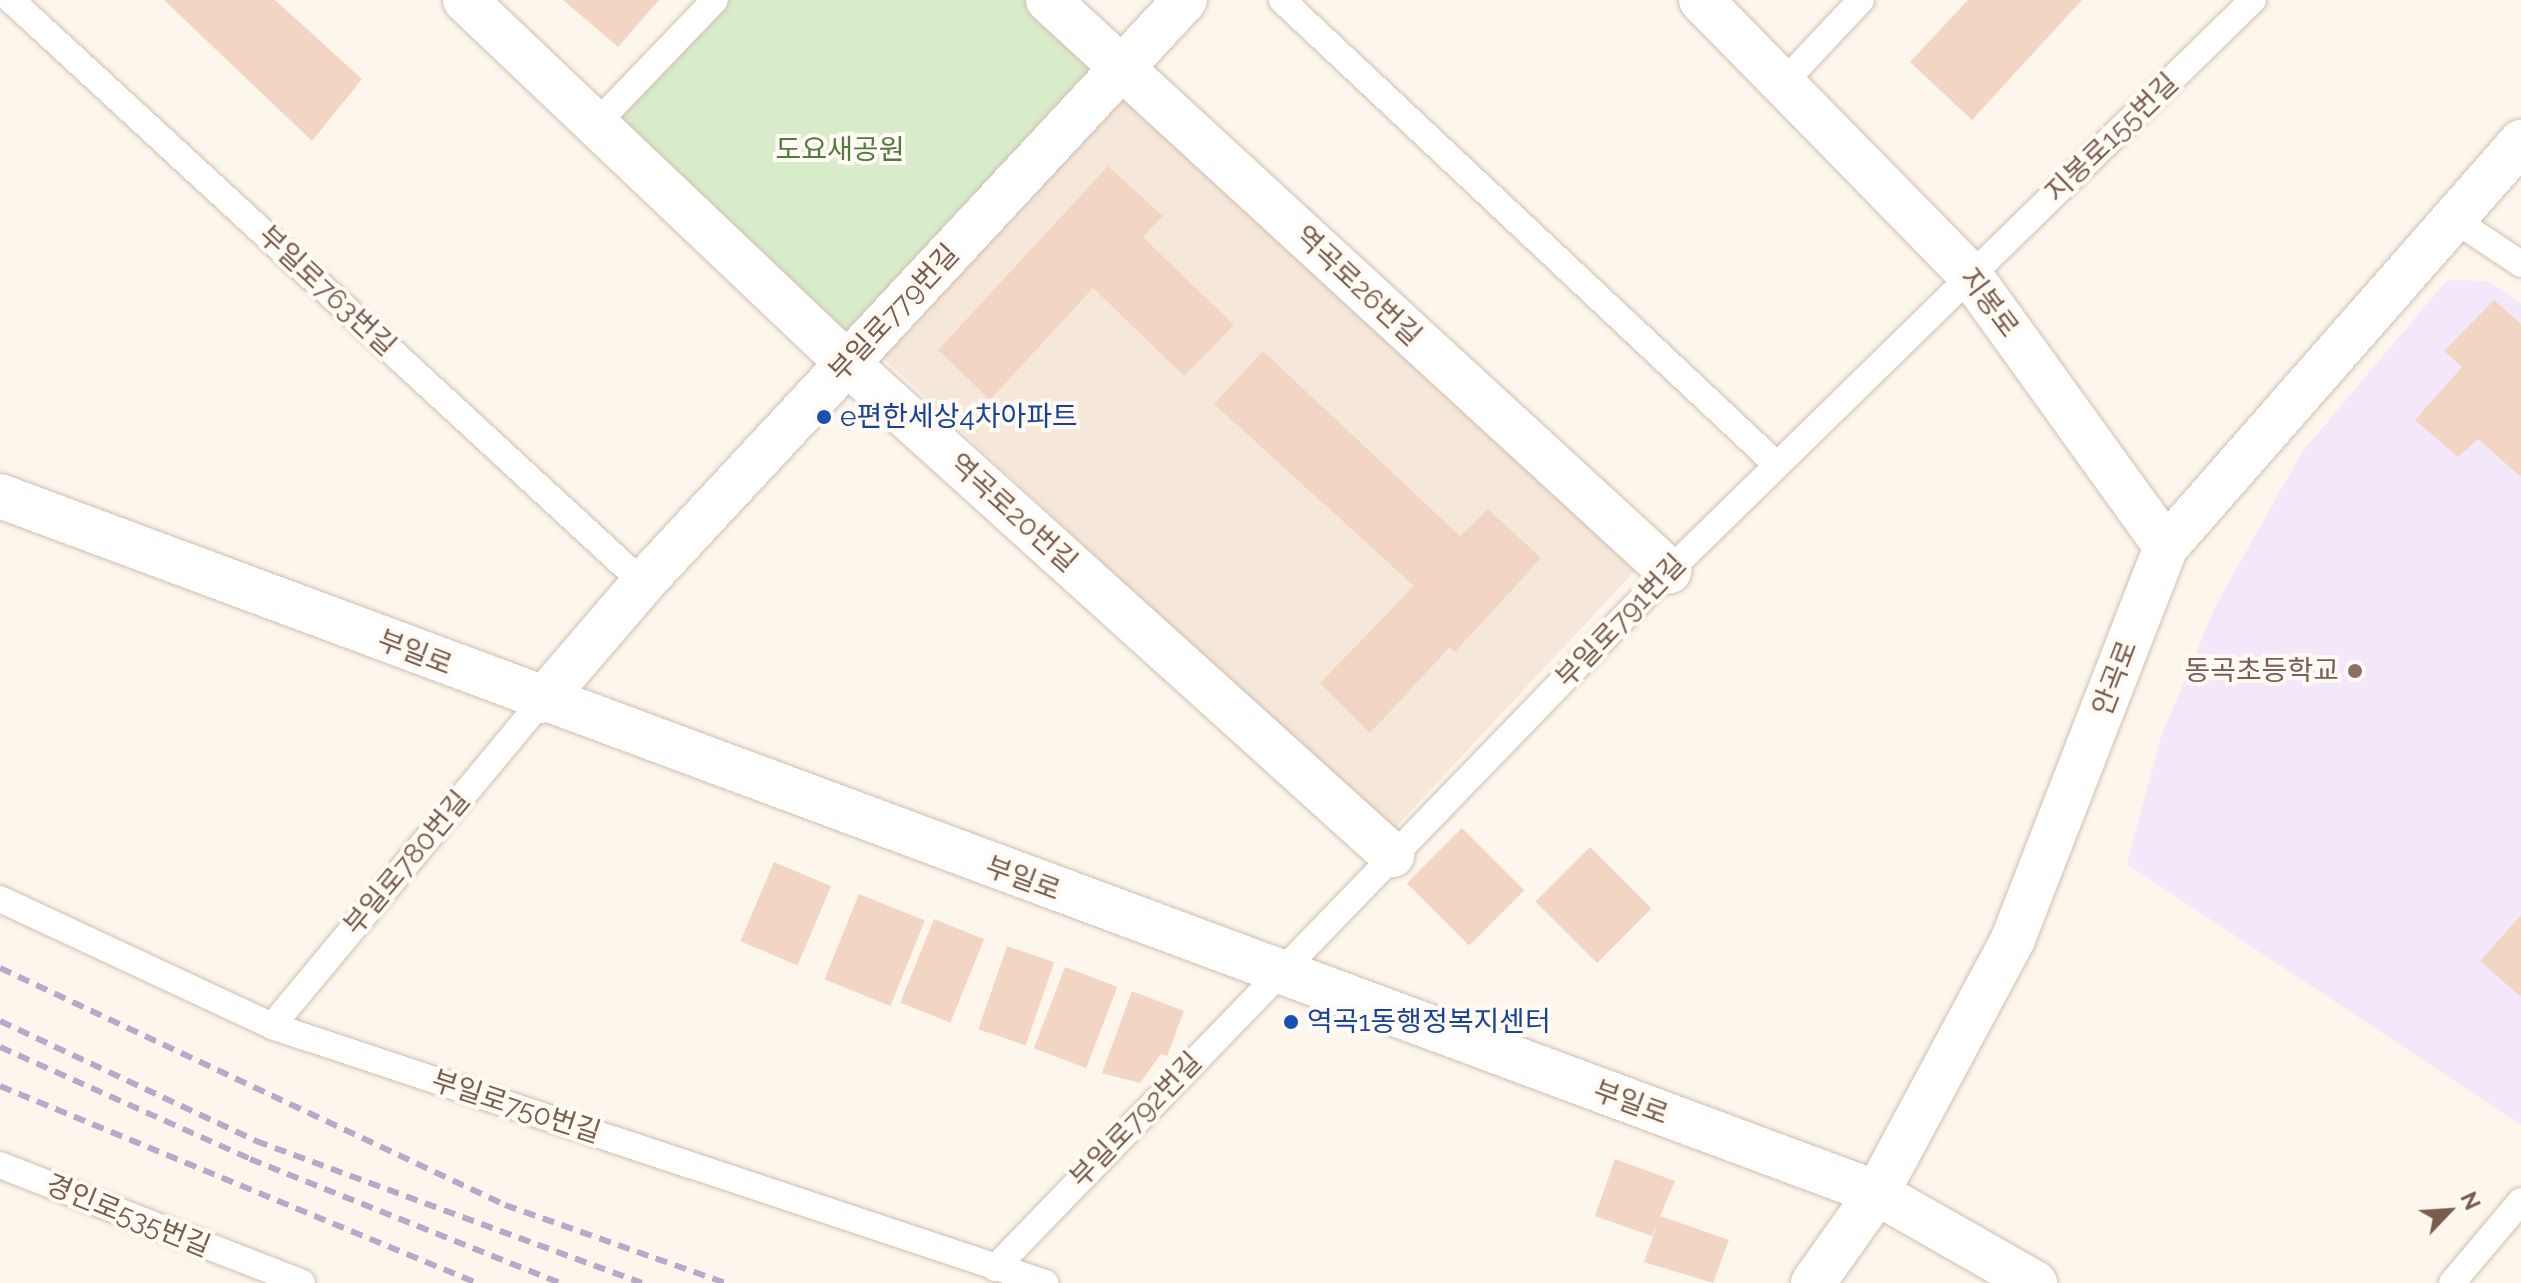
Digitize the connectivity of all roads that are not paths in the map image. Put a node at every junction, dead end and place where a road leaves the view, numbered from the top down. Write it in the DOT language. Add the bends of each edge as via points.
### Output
graph roads {
  1 [pos="11,0"];
  2 [pos="465,0"];
  3 [pos="715,0"];
  4 [pos="1048,0"];
  5 [pos="1185,0"];
  6 [pos="1282,0"];
  7 [pos="1701,0"];
  8 [pos="1861,0"];
  9 [pos="2253,0"];
  10 [pos="1123,69"];
  11 [pos="1785,81"];
  12 [pos="595,125"];
  13 [pos="2521,142"];
  14 [pos="2455,220"];
  15 [pos="2521,264"];
  16 [pos="1970,275"];
  17 [pos="846,362"];
  18 [pos="1777,465"];
  19 [pos="0,496"];
  20 [pos="2166,547"];
  21 [pos="1669,571"];
  22 [pos="643,583"];
  23 [pos="542,701"];
  24 [pos="1392,855"];
  25 [pos="0,899"];
  26 [pos="1276,972"];
  27 [pos="272,1026"];
  28 [pos="0,1165"];
  29 [pos="1877,1193"];
  30 [pos="2521,1201"];
  31 [pos="995,1268"];
  32 [pos="260,1276"];
  33 [pos="302,1283"];
  34 [pos="1045,1283"];
  35 [pos="1813,1283"];
  36 [pos="2035,1283"];
  37 [pos="2452,1283"];
  1 -- 22 [label="lane, 부일로763번길"];
  2 -- 12 [label="street, 역곡로20번길"];
  3 -- 12 [label="lane"];
  4 -- 10 [label="street, 역곡로26번길"];
  5 -- 10 [label="street, 부일로779번길"];
  6 -- 18 [label="lane"];
  7 -- 11 [label="street, 지봉로"];
  8 -- 11 [label="lane"];
  9 -- 16 [label="lane, 지봉로155번길"];
  10 -- 17 [label="street, 부일로779번길"];
  10 -- 21 [label="street, 역곡로26번길"];
  11 -- 16 [label="street, 지봉로"];
  12 -- 17 [label="street, 역곡로20번길"];
  13 -- 14 [label="street, 안곡로"];
  14 -- 15 [label="lane"];
  14 -- 20 [label="street, 안곡로"];
  16 -- 18 [label="lane, 부일로791번길"];
  16 -- 20 [label="street, 지봉로"];
  17 -- 22 [label="street, 부일로779번길"];
  17 -- 24 [label="street, 역곡로20번길"];
  18 -- 21 [label="lane, 부일로791번길"];
  19 -- 23 [label="street, 부일로"];
  20 -- 29 [label="street, 안곡로" via="2013,939"];
  21 -- 24 [label="lane, 부일로791번길"];
  22 -- 23 [label="street, 부일로779번길"];
  23 -- 26 [label="street, 부일로"];
  23 -- 27 [label="lane, 부일로780번길"];
  24 -- 26 [label="lane, 부일로791번길"];
  25 -- 27 [label="lane, 부일로750번길"];
  26 -- 29 [label="street, 부일로"];
  26 -- 31 [label="lane, 부일로792번길"];
  27 -- 31 [label="lane, 부일로750번길"];
  28 -- 32 [label="lane, 경인로535번길"];
  29 -- 35 [label="street, 안곡로"];
  29 -- 36 [label="street, 부일로"];
  30 -- 37 [label="lane"];
  31 -- 34 [label="lane, 부일로750번길"];
  32 -- 33 [label="lane, 경인로535번길"];
}
